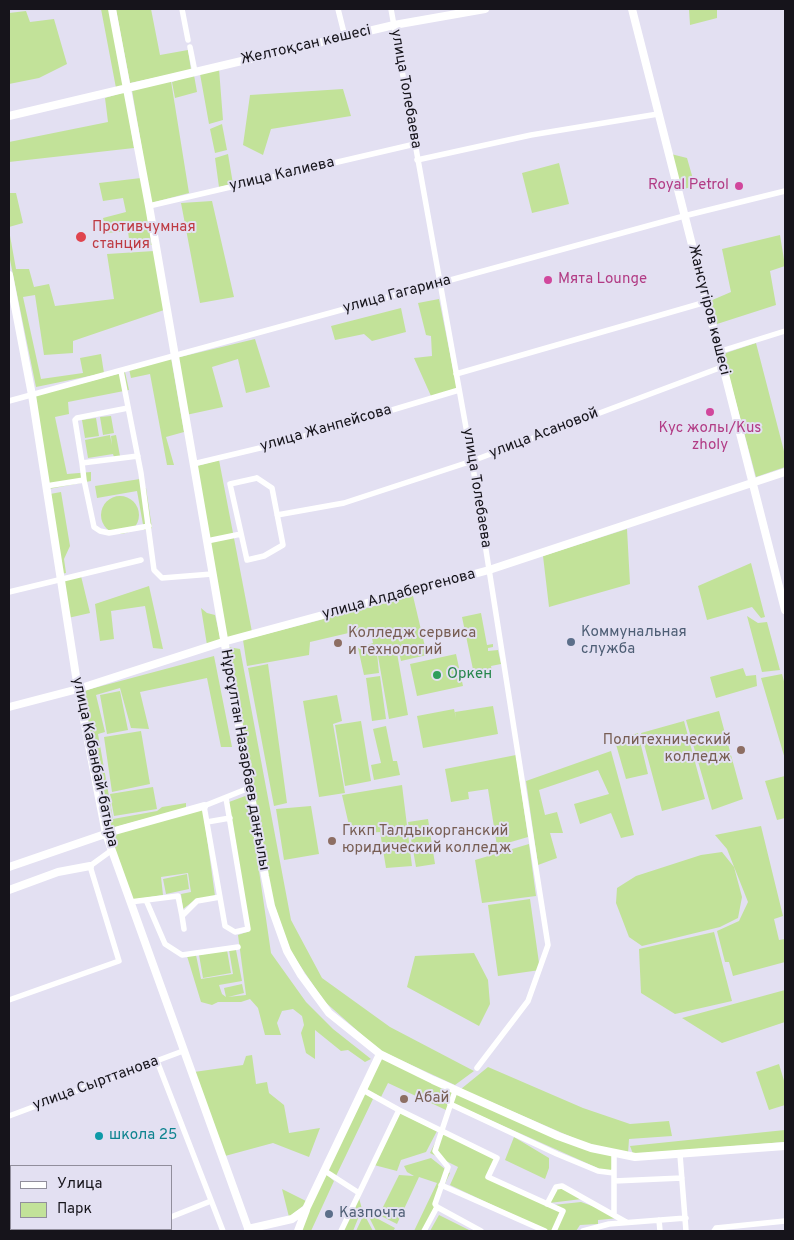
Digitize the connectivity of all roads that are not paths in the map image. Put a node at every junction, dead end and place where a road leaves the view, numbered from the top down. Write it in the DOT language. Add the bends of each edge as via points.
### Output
graph roads {
  1 [pos="112,9"];
  2 [pos="182,9"];
  3 [pos="338,9"];
  4 [pos="390,9"];
  5 [pos="485,9"];
  6 [pos="632,9"];
  7 [pos="394,26"];
  8 [pos="345,37"];
  9 [pos="195,72"];
  10 [pos="127,88"];
  11 [pos="658,114"];
  12 [pos="9,116"];
  13 [pos="415,144"];
  14 [pos="417,160"];
  15 [pos="785,190"];
  16 [pos="148,206"];
  17 [pos="684,216"];
  18 [pos="9,275"];
  19 [pos="440,283"];
  20 [pos="706,302"];
  21 [pos="785,331"];
  22 [pos="718,352"];
  23 [pos="173,357"];
  24 [pos="722,367"];
  25 [pos="121,371"];
  26 [pos="456,374"];
  27 [pos="459,390"];
  28 [pos="32,395"];
  29 [pos="9,401"];
  30 [pos="128,408"];
  31 [pos="138,456"];
  32 [pos="472,461"];
  33 [pos="82,463"];
  34 [pos="193,464"];
  35 [pos="785,472"];
  36 [pos="84,480"];
  37 [pos="754,482"];
  38 [pos="46,486"];
  39 [pos="277,515"];
  40 [pos="149,526"];
  41 [pos="241,534"];
  42 [pos="207,541"];
  43 [pos="141,560"];
  44 [pos="489,570"];
  45 [pos="212,574"];
  46 [pos="60,578"];
  47 [pos="9,592"];
  48 [pos="785,610"];
  49 [pos="223,642"];
  50 [pos="78,689"];
  51 [pos="9,707"];
  52 [pos="249,788"];
  53 [pos="226,798"];
  54 [pos="204,806"];
  55 [pos="230,818"];
  56 [pos="207,822"];
  57 [pos="106,834"];
  58 [pos="112,850"];
  59 [pos="90,866"];
  60 [pos="9,867"];
  61 [pos="9,890"];
  62 [pos="220,897"];
  63 [pos="146,900"];
  64 [pos="130,902"];
  65 [pos="182,916"];
  66 [pos="184,929"];
  67 [pos="238,947"];
  68 [pos="9,1000"];
  69 [pos="183,1051"];
  70 [pos="380,1054"];
  71 [pos="157,1061"];
  72 [pos="477,1068"];
  73 [pos="363,1090"];
  74 [pos="456,1091"];
  75 [pos="450,1104"];
  76 [pos="399,1110"];
  77 [pos="9,1116"];
  78 [pos="440,1130"];
  79 [pos="785,1146"];
  80 [pos="614,1154"];
  81 [pos="680,1155"];
  82 [pos="325,1171"];
  83 [pos="614,1173"];
  84 [pos="682,1178"];
  85 [pos="614,1182"];
  86 [pos="441,1185"];
  87 [pos="359,1193"];
  88 [pos="211,1201"];
  89 [pos="547,1204"];
  90 [pos="437,1207"];
  91 [pos="306,1209"];
  92 [pos="614,1215"];
  93 [pos="172,1217"];
  94 [pos="686,1218"];
  95 [pos="659,1220"];
  96 [pos="785,1221"];
  97 [pos="626,1222"];
  98 [pos="249,1230"];
  99 [pos="223,1231"];
  100 [pos="298,1231"];
  101 [pos="340,1231"];
  102 [pos="424,1231"];
  103 [pos="481,1231"];
  104 [pos="546,1231"];
  105 [pos="554,1231"];
  106 [pos="583,1231"];
  107 [pos="660,1231"];
  108 [pos="686,1231"];
  109 [pos="714,1231"];
  1 -- 10 [label="main road, Нұрсұлтан Назарбаев даңғылы"];
  2 -- 9 [label="street"];
  3 -- 8 [label="street"];
  4 -- 7 [label="street, улица Толебаева"];
  5 -- 7 [label="main road, Желтоқсан көшесі"];
  6 -- 11 [label="main road, Жансүгіров көшесі"];
  7 -- 8 [label="main road, Желтоқсан көшесі"];
  7 -- 13 [label="street, улица Толебаева"];
  8 -- 9 [label="main road, Желтоқсан көшесі"];
  9 -- 10 [label="main road, Желтоқсан көшесі"];
  10 -- 12 [label="main road, Желтоқсан көшесі"];
  10 -- 16 [label="main road, Нұрсұлтан Назарбаев даңғылы"];
  11 -- 14 [label="street" via="531,135"];
  11 -- 17 [label="main road, Жансүгіров көшесі"];
  13 -- 14 [label="street, улица Толебаева"];
  13 -- 16 [label="street, улица Калиева"];
  14 -- 19 [label="street, улица Толебаева"];
  15 -- 17 [label="street, улица Гагарина"];
  16 -- 23 [label="main road, Нұрсұлтан Назарбаев даңғылы"];
  17 -- 19 [label="street, улица Гагарина"];
  17 -- 20 [label="main road, Жансүгіров көшесі"];
  18 -- 28 [label="main road, улица Кабанбай-батыра"];
  19 -- 23 [label="street, улица Гагарина"];
  19 -- 26 [label="street, улица Толебаева"];
  20 -- 22 [label="main road, Жансүгіров көшесі"];
  20 -- 26 [label="street"];
  21 -- 22 [label="street"];
  22 -- 24 [label="main road, Жансүгіров көшесі"];
  23 -- 25 [label="street, улица Гагарина"];
  23 -- 34 [label="main road, Нұрсұлтан Назарбаев даңғылы"];
  24 -- 32 [label="street, улица Асановой"];
  24 -- 37 [label="main road, Жансүгіров көшесі"];
  25 -- 28 [label="street, улица Гагарина"];
  25 -- 30 [label="street"];
  26 -- 27 [label="street, улица Толебаева"];
  27 -- 32 [label="street, улица Толебаева"];
  27 -- 34 [label="street, улица Жанпейсова" via="285,442"];
  28 -- 29 [label="street, улица Гагарина"];
  28 -- 38 [label="main road, улица Кабанбай-батыра"];
  30 -- 31 [label="street"];
  30 -- 33 [label="street" via="75,420"];
  31 -- 33 [label="street"];
  31 -- 40 [label="street"];
  32 -- 39 [label="street, улица Асановой" via="344,503"];
  32 -- 44 [label="street, улица Толебаева"];
  33 -- 36 [label="street"];
  34 -- 42 [label="main road, Нұрсұлтан Назарбаев даңғылы"];
  35 -- 37 [label="main road, улица Алдабергенова"];
  36 -- 38 [label="street"];
  36 -- 40 [label="street" via="94,527 109,533"];
  37 -- 44 [label="main road, улица Алдабергенова"];
  37 -- 48 [label="main road, Жансүгіров көшесі"];
  38 -- 46 [label="main road, улица Кабанбай-батыра"];
  39 -- 41 [label="street" via="283,545 264,556 247,560"];
  39 -- 41 [label="street" via="272,488 257,478 230,484"];
  40 -- 45 [label="street" via="157,575 162,578"];
  41 -- 42 [label="street"];
  42 -- 45 [label="main road, Нұрсұлтан Назарбаев даңғылы"];
  43 -- 46 [label="street"];
  44 -- 49 [label="main road, улица Алдабергенова"];
  44 -- 72 [label="street, улица Толебаева" via="548,945 528,1000"];
  45 -- 49 [label="main road, Нұрсұлтан Назарбаев даңғылы"];
  46 -- 47 [label="street"];
  46 -- 50 [label="main road, улица Кабанбай-батыра"];
  49 -- 50 [label="main road, улица Алдабергенова"];
  49 -- 52 [label="main road, Нұрсұлтан Назарбаев даңғылы"];
  50 -- 51 [label="main road, улица Алдабергенова"];
  50 -- 57 [label="main road, улица Кабанбай-батыра"];
  52 -- 53 [label="street"];
  52 -- 70 [label="main road, Нұрсұлтан Назарбаев даңғылы" via="272,906 287,951 329,1013"];
  53 -- 54 [label="street"];
  53 -- 55 [label="street"];
  54 -- 56 [label="street"];
  54 -- 57 [label="main road"];
  55 -- 56 [label="street"];
  55 -- 62 [label="street" via="248,929 235,932 225,926"];
  56 -- 62 [label="street"];
  57 -- 58 [label="main road, улица Кабанбай-батыра"];
  57 -- 60 [label="main road"];
  58 -- 59 [label="street"];
  58 -- 64 [label="main road, улица Кабанбай-батыра"];
  59 -- 61 [label="main road" via="58,872"];
  59 -- 68 [label="street" via="119,961"];
  62 -- 65 [label="street" via="197,901"];
  63 -- 64 [label="street"];
  63 -- 65 [label="street" via="178,896"];
  63 -- 67 [label="street" via="165,944 182,954"];
  64 -- 69 [label="main road, улица Кабанбай-батыра"];
  65 -- 66 [label="street"];
  69 -- 71 [label="street, улица Сырттанова"];
  69 -- 98 [label="main road, улица Кабанбай-батыра"];
  70 -- 73 [label="main road"];
  70 -- 74 [label="main road, Нұрсұлтан Назарбаев даңғылы"];
  71 -- 77 [label="street, улица Сырттанова"];
  71 -- 88 [label="street"];
  73 -- 76 [label="street"];
  73 -- 82 [label="main road"];
  74 -- 75 [label="street"];
  74 -- 80 [label="main road, Нұрсұлтан Назарбаев даңғылы" via="558,1136"];
  75 -- 78 [label="street"];
  75 -- 83 [label="street" via="557,1154 598,1171"];
  76 -- 78 [label="street"];
  76 -- 87 [label="street"];
  78 -- 86 [label="street" via="435,1151 448,1167"];
  78 -- 89 [label="street" via="497,1158 488,1178"];
  79 -- 81 [label="main road, Нұрсұлтан Назарбаев даңғылы"];
  80 -- 81 [label="main road, Нұрсұлтан Назарбаев даңғылы" via="635,1157"];
  80 -- 83 [label="street"];
  81 -- 84 [label="street"];
  82 -- 87 [label="street"];
  82 -- 91 [label="main road"];
  83 -- 85 [label="street"];
  84 -- 85 [label="street"];
  84 -- 94 [label="street"];
  85 -- 92 [label="street"];
  86 -- 90 [label="street" via="435,1200"];
  86 -- 104 [label="street"];
  87 -- 101 [label="street"];
  88 -- 93 [label="street"];
  88 -- 99 [label="street"];
  89 -- 92 [label="street" via="556,1187 562,1186"];
  89 -- 105 [label="street" via="563,1212"];
  90 -- 102 [label="street"];
  90 -- 103 [label="street"];
  91 -- 98 [label="main road" via="292,1220"];
  91 -- 100 [label="main road"];
  92 -- 97 [label="street"];
  94 -- 95 [label="street"];
  94 -- 108 [label="street"];
  95 -- 97 [label="street"];
  95 -- 107 [label="street"];
  96 -- 109 [label="street" via="716,1228"];
  97 -- 106 [label="street"];
}
